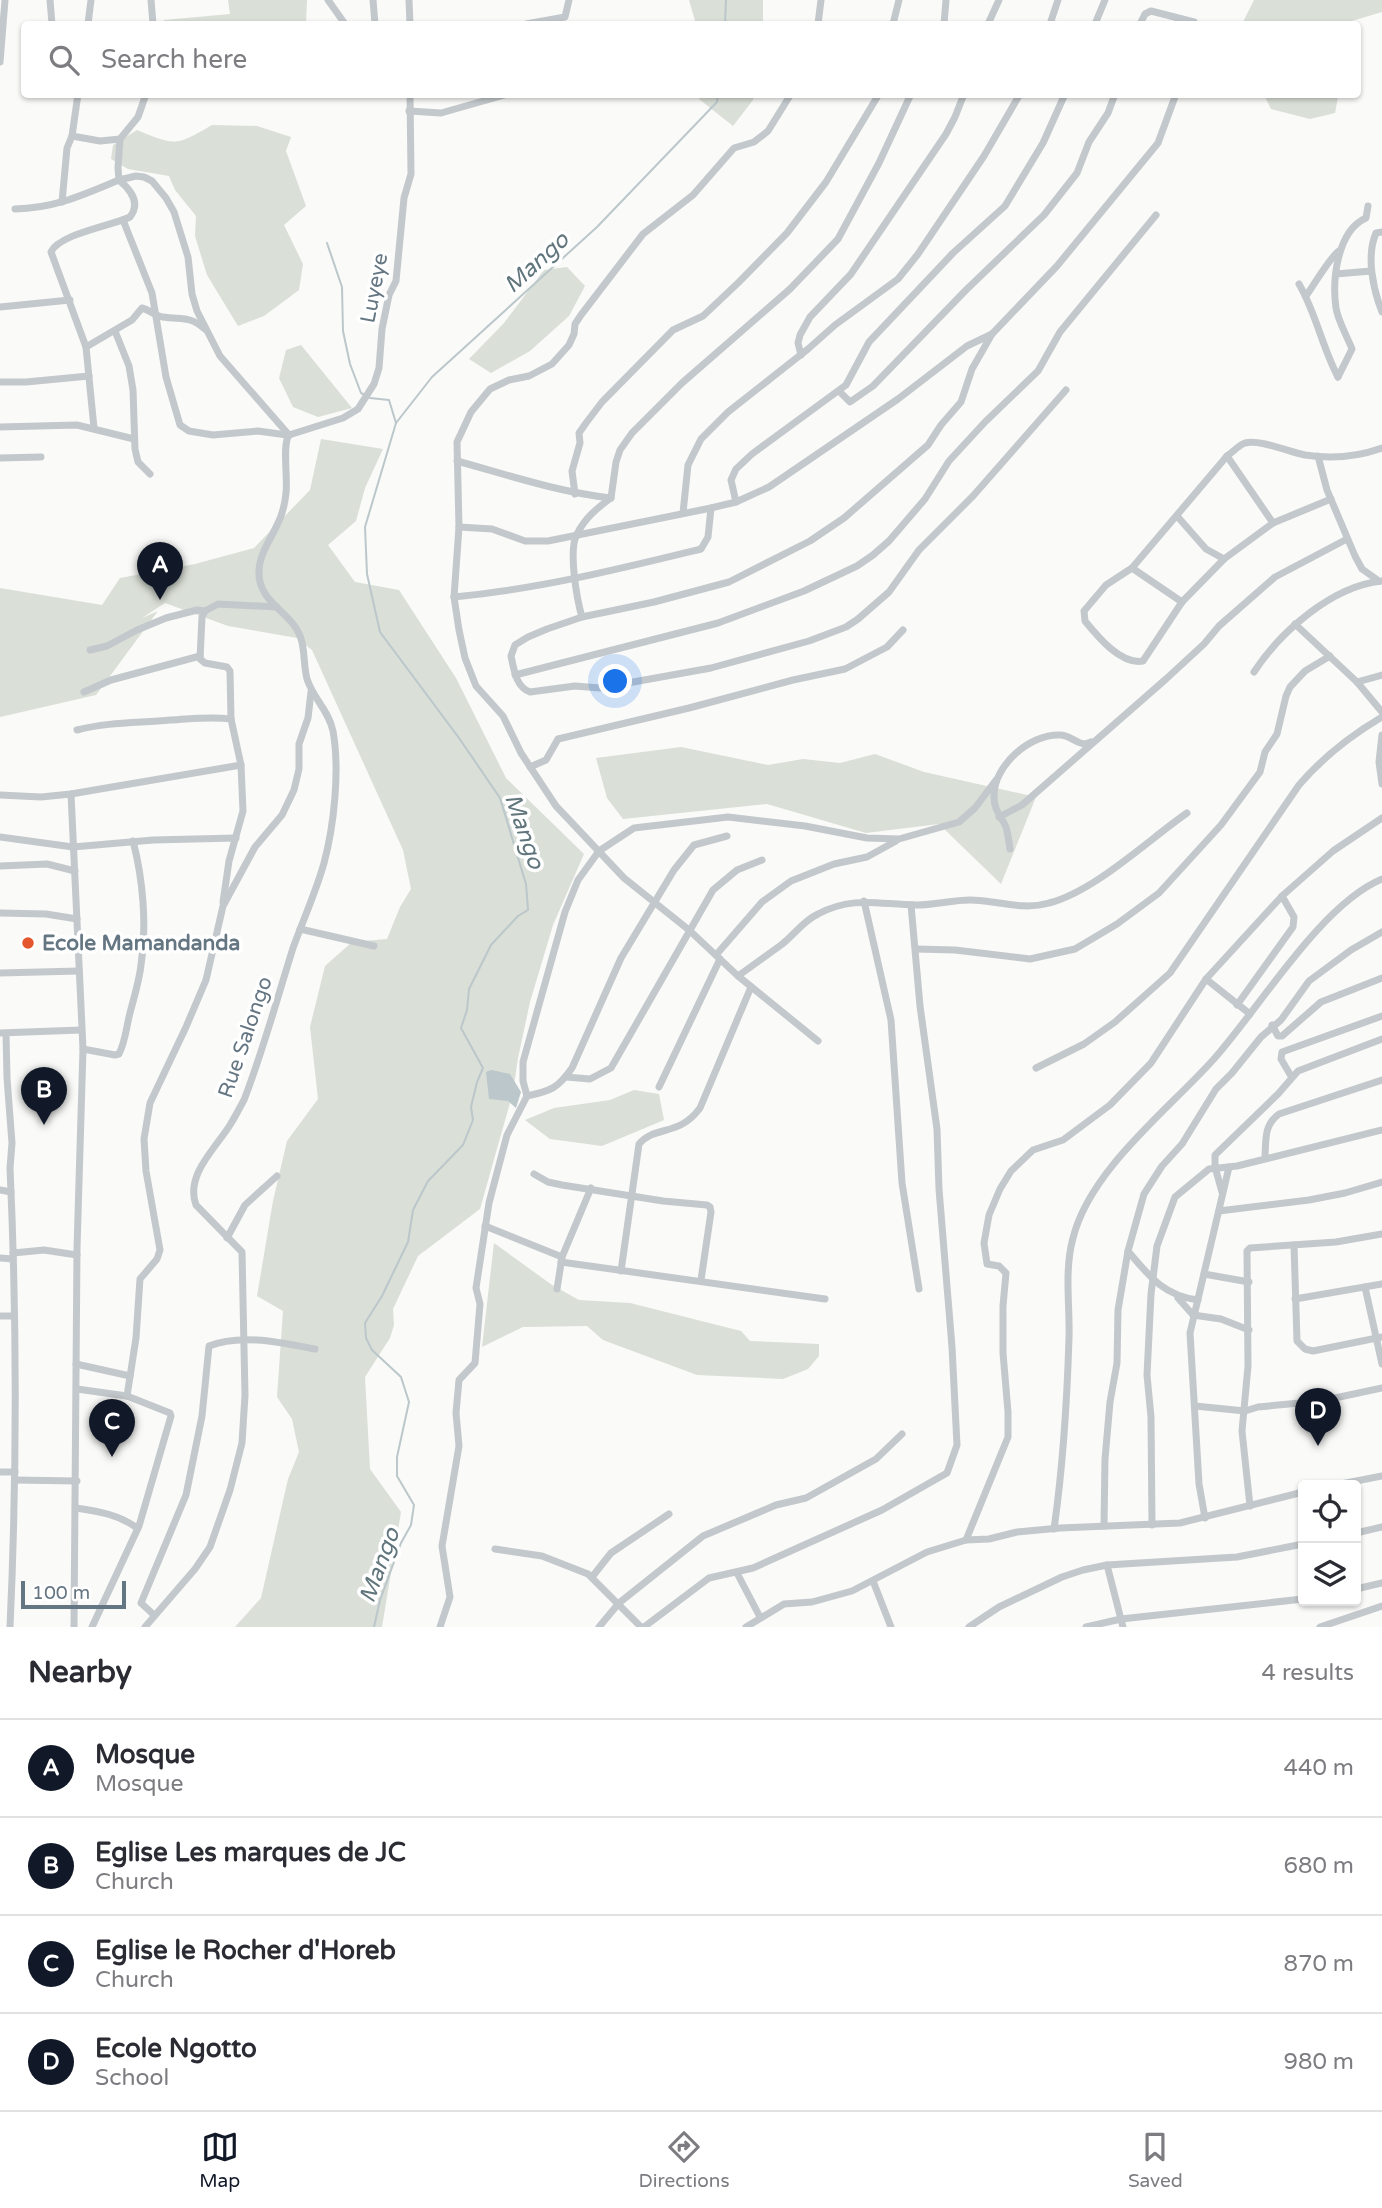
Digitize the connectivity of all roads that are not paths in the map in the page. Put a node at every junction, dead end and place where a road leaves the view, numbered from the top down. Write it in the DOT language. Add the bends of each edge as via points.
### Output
graph roads {
  1 [pos="5,0"];
  2 [pos="50,0"];
  3 [pos="91,0"];
  4 [pos="151,0"];
  5 [pos="328,0"];
  6 [pos="373,0"];
  7 [pos="409,0"];
  8 [pos="569,0"];
  9 [pos="821,0"];
  10 [pos="899,0"];
  11 [pos="946,0"];
  12 [pos="999,0"];
  13 [pos="1058,0"];
  14 [pos="1105,0"];
  15 [pos="52,21"];
  16 [pos="88,21"];
  17 [pos="153,21"];
  18 [pos="343,21"];
  19 [pos="375,21"];
  20 [pos="410,21"];
  21 [pos="543,21"];
  22 [pos="818,21"];
  23 [pos="894,21"];
  24 [pos="944,21"];
  25 [pos="989,21"];
  26 [pos="1051,21"];
  27 [pos="1096,21"];
  28 [pos="1142,21"];
  29 [pos="1190,21"];
  30 [pos="0,62"];
  31 [pos="77,98"];
  32 [pos="145,98"];
  33 [pos="410,98"];
  34 [pos="494,98"];
  35 [pos="789,98"];
  36 [pos="877,98"];
  37 [pos="909,98"];
  38 [pos="962,98"];
  39 [pos="1018,98"];
  40 [pos="1063,98"];
  41 [pos="1114,98"];
  42 [pos="1175,98"];
  43 [pos="409,111"];
  44 [pos="72,136"];
  45 [pos="120,138"];
  46 [pos="119,180"];
  47 [pos="62,202"];
  48 [pos="1368,206"];
  49 [pos="15,209"];
  50 [pos="1156,215"];
  51 [pos="123,220"];
  52 [pos="1382,232"];
  53 [pos="1339,251"];
  54 [pos="1371,271"];
  55 [pos="1336,274"];
  56 [pos="1299,284"];
  57 [pos="1306,296"];
  58 [pos="69,300"];
  59 [pos="0,307"];
  60 [pos="1382,312"];
  61 [pos="156,315"];
  62 [pos="115,331"];
  63 [pos="209,332"];
  64 [pos="992,334"];
  65 [pos="86,347"];
  66 [pos="801,355"];
  67 [pos="89,376"];
  68 [pos="0,382"];
  69 [pos="1066,390"];
  70 [pos="839,391"];
  71 [pos="0,427"];
  72 [pos="94,428"];
  73 [pos="289,436"];
  74 [pos="134,439"];
  75 [pos="1382,448"];
  76 [pos="1227,456"];
  77 [pos="1318,456"];
  78 [pos="41,457"];
  79 [pos="0,458"];
  80 [pos="457,461"];
  81 [pos="150,474"];
  82 [pos="575,494"];
  83 [pos="611,498"];
  84 [pos="1331,499"];
  85 [pos="736,502"];
  86 [pos="711,508"];
  87 [pos="683,513"];
  88 [pos="1177,516"];
  89 [pos="1273,523"];
  90 [pos="459,527"];
  91 [pos="575,537"];
  92 [pos="1347,539"];
  93 [pos="1224,559"];
  94 [pos="1132,568"];
  95 [pos="576,580"];
  96 [pos="1381,582"];
  97 [pos="454,597"];
  98 [pos="1182,602"];
  99 [pos="277,607"];
  100 [pos="205,611"];
  101 [pos="582,617"];
  102 [pos="1295,624"];
  103 [pos="903,630"];
  104 [pos="90,650"];
  105 [pos="200,656"];
  106 [pos="1330,656"];
  107 [pos="1254,672"];
  108 [pos="1382,675"];
  109 [pos="516,676"];
  110 [pos="1357,682"];
  111 [pos="311,690"];
  112 [pos="84,692"];
  113 [pos="1382,715"];
  114 [pos="231,719"];
  115 [pos="77,730"];
  116 [pos="1382,735"];
  117 [pos="1100,736"];
  118 [pos="241,765"];
  119 [pos="530,767"];
  120 [pos="996,780"];
  121 [pos="1382,780"];
  122 [pos="71,794"];
  123 [pos="0,795"];
  124 [pos="1187,813"];
  125 [pos="999,817"];
  126 [pos="1382,818"];
  127 [pos="727,836"];
  128 [pos="0,837"];
  129 [pos="236,838"];
  130 [pos="899,839"];
  131 [pos="133,841"];
  132 [pos="73,847"];
  133 [pos="1010,849"];
  134 [pos="599,851"];
  135 [pos="762,860"];
  136 [pos="0,866"];
  137 [pos="75,871"];
  138 [pos="1382,878"];
  139 [pos="1282,896"];
  140 [pos="864,901"];
  141 [pos="654,902"];
  142 [pos="911,905"];
  143 [pos="223,906"];
  144 [pos="0,913"];
  145 [pos="77,919"];
  146 [pos="300,929"];
  147 [pos="689,930"];
  148 [pos="1382,932"];
  149 [pos="374,946"];
  150 [pos="916,949"];
  151 [pos="718,957"];
  152 [pos="79,971"];
  153 [pos="0,973"];
  154 [pos="738,976"];
  155 [pos="1382,978"];
  156 [pos="1206,979"];
  157 [pos="751,987"];
  158 [pos="1237,1005"];
  159 [pos="1250,1014"];
  160 [pos="1382,1016"];
  161 [pos="1272,1025"];
  162 [pos="81,1030"];
  163 [pos="3,1034"];
  164 [pos="1382,1039"];
  165 [pos="818,1041"];
  166 [pos="83,1049"];
  167 [pos="1035,1068"];
  168 [pos="1291,1076"];
  169 [pos="566,1077"];
  170 [pos="1382,1080"];
  171 [pos="659,1087"];
  172 [pos="527,1096"];
  173 [pos="0,1110"];
  174 [pos="10,1110"];
  175 [pos="1382,1130"];
  176 [pos="1265,1157"];
  177 [pos="1215,1167"];
  178 [pos="1229,1167"];
  179 [pos="534,1174"];
  180 [pos="277,1176"];
  181 [pos="1382,1182"];
  182 [pos="591,1188"];
  183 [pos="0,1191"];
  184 [pos="12,1192"];
  185 [pos="1223,1194"];
  186 [pos="633,1197"];
  187 [pos="1219,1211"];
  188 [pos="485,1226"];
  189 [pos="1382,1234"];
  190 [pos="228,1237"];
  191 [pos="1294,1245"];
  192 [pos="1128,1251"];
  193 [pos="77,1255"];
  194 [pos="13,1256"];
  195 [pos="0,1258"];
  196 [pos="561,1259"];
  197 [pos="621,1271"];
  198 [pos="1204,1274"];
  199 [pos="1152,1277"];
  200 [pos="701,1280"];
  201 [pos="1249,1282"];
  202 [pos="1382,1284"];
  203 [pos="1365,1287"];
  204 [pos="557,1289"];
  205 [pos="919,1289"];
  206 [pos="1178,1297"];
  207 [pos="825,1299"];
  208 [pos="1295,1299"];
  209 [pos="1198,1300"];
  210 [pos="1193,1314"];
  211 [pos="0,1316"];
  212 [pos="14,1316"];
  213 [pos="1249,1330"];
  214 [pos="1379,1337"];
  215 [pos="245,1341"];
  216 [pos="315,1349"];
  217 [pos="76,1364"];
  218 [pos="1382,1364"];
  219 [pos="130,1376"];
  220 [pos="1382,1388"];
  221 [pos="76,1389"];
  222 [pos="127,1396"];
  223 [pos="1195,1406"];
  224 [pos="1245,1411"];
  225 [pos="902,1434"];
  226 [pos="0,1472"];
  227 [pos="15,1476"];
  228 [pos="1382,1476"];
  229 [pos="1361,1480"];
  230 [pos="77,1481"];
  231 [pos="1298,1493"];
  232 [pos="1250,1506"];
  233 [pos="76,1508"];
  234 [pos="669,1514"];
  235 [pos="1205,1518"];
  236 [pos="1152,1525"];
  237 [pos="1104,1526"];
  238 [pos="1382,1527"];
  239 [pos="138,1528"];
  240 [pos="1054,1529"];
  241 [pos="1361,1532"];
  242 [pos="966,1539"];
  243 [pos="1298,1545"];
  244 [pos="495,1549"];
  245 [pos="1107,1565"];
  246 [pos="737,1573"];
  247 [pos="592,1577"];
  248 [pos="873,1581"];
  249 [pos="1382,1583"];
  250 [pos="1361,1588"];
  251 [pos="1298,1600"];
  252 [pos="619,1603"];
  253 [pos="1382,1606"];
  254 [pos="154,1615"];
  255 [pos="760,1617"];
  256 [pos="1122,1623"];
  257 [pos="10,1627"];
  258 [pos="74,1627"];
  259 [pos="92,1627"];
  260 [pos="145,1627"];
  261 [pos="440,1627"];
  262 [pos="599,1627"];
  263 [pos="643,1627"];
  264 [pos="746,1627"];
  265 [pos="891,1627"];
  266 [pos="969,1627"];
  267 [pos="1086,1627"];
  268 [pos="1321,1627"];
  1 -- 30 [label="street"];
  2 -- 15 [label="street"];
  3 -- 16 [label="street"];
  4 -- 17 [label="street"];
  5 -- 18 [label="street"];
  6 -- 19 [label="street"];
  7 -- 20 [label="street"];
  8 -- 21 [label="street" via="565,17"];
  9 -- 22 [label="street"];
  10 -- 23 [label="street"];
  11 -- 24 [label="street"];
  12 -- 25 [label="street"];
  13 -- 26 [label="street"];
  14 -- 27 [label="street"];
  28 -- 29 [label="street" via="1151,11"];
  31 -- 44 [label="street"];
  32 -- 45 [label="street" via="138,117"];
  33 -- 43 [label="street, Luyeye"];
  34 -- 43 [label="street" via="441,113"];
  35 -- 80 [label="street" via="768,131 754,142 734,148 694,195 643,234 581,315 569,345 552,364 491,389 471,412 457,442"];
  36 -- 82 [label="street" via="826,182 787,233 702,316 673,330 586,423 579,433 572,471"];
  37 -- 83 [label="street" via="838,239 632,433 615,462"];
  38 -- 66 [label="street" via="946,134 867,251 805,325 798,343"];
  39 -- 66 [label="street" via="909,266"];
  40 -- 70 [label="street" via="1043,143 1005,206 953,253 869,342 852,377"];
  41 -- 70 [label="street" via="1077,173 1044,215 873,386 850,402"];
  42 -- 64 [label="street" via="1158,143 1057,266"];
  43 -- 73 [label="street, Luyeye" via="412,164 398,269 384,314 379,368 358,409"];
  44 -- 45 [label="street" via="100,141"];
  44 -- 47 [label="street"];
  45 -- 46 [label="street"];
  46 -- 47 [label="street"];
  46 -- 51 [label="street" via="130,189 135,203 134,213"];
  46 -- 63 [label="street" via="136,176 152,181 174,212 188,257 192,294"];
  47 -- 49 [label="street"];
  48 -- 53 [label="street" via="1366,218"];
  50 -- 109 [label="street" via="1060,332 1038,371 955,454 925,499 873,555 804,591 718,623"];
  51 -- 58 [label="street" via="51,249"];
  51 -- 61 [label="street" via="146,273"];
  52 -- 54 [label="street" via="1373,238"];
  53 -- 55 [label="street"];
  53 -- 57 [label="street"];
  54 -- 55 [label="street"];
  54 -- 60 [label="street"];
  55 -- 57 [label="street" via="1336,309 1352,349 1339,377"];
  56 -- 57 [label="street"];
  58 -- 59 [label="street"];
  58 -- 65 [label="street"];
  61 -- 62 [label="street" via="142,308"];
  61 -- 63 [label="street" via="185,317"];
  61 -- 73 [label="street" via="166,377 184,430 221,436 258,431"];
  62 -- 65 [label="street"];
  62 -- 74 [label="street" via="129,366"];
  63 -- 73 [label="street" via="220,356"];
  64 -- 85 [label="street" via="967,346 769,486"];
  64 -- 101 [label="street" via="972,369 961,402 928,445 844,518 810,541 729,582"];
  65 -- 67 [label="street"];
  66 -- 87 [label="street" via="701,439 688,466"];
  67 -- 68 [label="street"];
  67 -- 72 [label="street"];
  69 -- 109 [label="street" via="919,550 889,592 846,627 742,660 600,688 530,692"];
  70 -- 85 [label="street" via="736,468 731,480"];
  71 -- 72 [label="street"];
  72 -- 74 [label="street"];
  73 -- 99 [label="street, Rue Salongo" via="285,439 285,505 259,571 260,585"];
  74 -- 81 [label="street" via="138,462"];
  75 -- 77 [label="street" via="1351,457"];
  76 -- 77 [label="street" via="1253,442"];
  76 -- 88 [label="street"];
  76 -- 89 [label="street"];
  77 -- 84 [label="street"];
  78 -- 79 [label="street"];
  80 -- 82 [label="street"];
  80 -- 90 [label="street"];
  82 -- 83 [label="street"];
  83 -- 91 [label="street" via="594,510"];
  84 -- 89 [label="street"];
  84 -- 92 [label="street"];
  85 -- 86 [label="street"];
  86 -- 87 [label="street"];
  86 -- 95 [label="street" via="708,537 701,549"];
  87 -- 91 [label="street"];
  88 -- 93 [label="street" via="1206,548"];
  88 -- 94 [label="street"];
  89 -- 93 [label="street"];
  90 -- 91 [label="street" via="492,529 525,541"];
  90 -- 97 [label="street"];
  91 -- 95 [label="street"];
  92 -- 96 [label="street" via="1362,569"];
  92 -- 117 [label="street" via="1275,577"];
  93 -- 98 [label="street"];
  94 -- 98 [label="street"];
  94 -- 98 [label="street" via="1106,585 1084,611 1085,621 1109,647 1136,663 1143,661"];
  95 -- 97 [label="street"];
  95 -- 101 [label="street"];
  96 -- 102 [label="street" via="1360,585"];
  97 -- 119 [label="street" via="472,678 503,716"];
  99 -- 100 [label="street" via="218,604"];
  99 -- 111 [label="street, Rue Salongo" via="302,638"];
  100 -- 104 [label="street" via="166,618"];
  100 -- 105 [label="street"];
  101 -- 109 [label="street" via="515,645 510,656"];
  102 -- 106 [label="street"];
  102 -- 107 [label="street" via="1268,650"];
  103 -- 119 [label="street" via="887,647 845,669 558,739 546,760"];
  105 -- 112 [label="street"];
  105 -- 114 [label="street" via="202,662 230,671"];
  106 -- 110 [label="street"];
  106 -- 150 [label="street" via="1304,671 1290,687 1260,772 1221,825 1159,893 1117,924 1075,949 1030,959"];
  108 -- 110 [label="street"];
  110 -- 113 [label="street"];
  111 -- 143 [label="street" via="294,790 282,815 255,847"];
  111 -- 146 [label="street, Rue Salongo" via="329,717 335,764 330,839"];
  113 -- 167 [label="street" via="1305,778 1170,973 1084,1044"];
  114 -- 115 [label="street" via="135,722"];
  114 -- 118 [label="street"];
  116 -- 121 [label="street"];
  117 -- 120 [label="street" via="1087,744 1062,735 1041,738 1024,747"];
  117 -- 125 [label="street" via="1022,805"];
  118 -- 122 [label="street"];
  118 -- 129 [label="street" via="243,811"];
  119 -- 134 [label="street" via="556,806"];
  120 -- 125 [label="street" via="993,794"];
  120 -- 130 [label="street" via="959,822"];
  122 -- 123 [label="street"];
  122 -- 132 [label="street"];
  124 -- 142 [label="street" via="1094,881 1051,903 1031,907 966,900"];
  125 -- 133 [label="street"];
  126 -- 139 [label="street" via="1333,851"];
  127 -- 141 [label="street" via="694,845"];
  128 -- 132 [label="street"];
  129 -- 131 [label="street"];
  129 -- 143 [label="street"];
  130 -- 134 [label="street" via="729,817 634,828"];
  130 -- 151 [label="street" via="867,857 791,881 762,902"];
  131 -- 132 [label="street"];
  131 -- 166 [label="street" via="143,951 124,1040 115,1055"];
  132 -- 137 [label="street"];
  134 -- 141 [label="street"];
  134 -- 172 [label="street" via="578,880 565,912 523,1062"];
  135 -- 147 [label="street" via="726,877"];
  136 -- 137 [label="street" via="47,864"];
  137 -- 145 [label="street"];
  138 -- 159 [label="street" via="1321,926"];
  139 -- 156 [label="street"];
  139 -- 158 [label="street" via="1294,917 1293,927"];
  140 -- 142 [label="street"];
  140 -- 154 [label="street" via="817,914"];
  140 -- 205 [label="street" via="891,1020 902,1183"];
  141 -- 147 [label="street"];
  141 -- 169 [label="street" via="621,958"];
  142 -- 150 [label="street"];
  143 -- 219 [label="street" via="206,980 150,1102 144,1139 146,1171 160,1250 140,1279"];
  144 -- 145 [label="street"];
  145 -- 152 [label="street"];
  146 -- 149 [label="street"];
  146 -- 190 [label="street, Rue Salongo" via="244,1100 196,1178 196,1205"];
  147 -- 151 [label="street"];
  147 -- 169 [label="street" via="611,1068 590,1079"];
  148 -- 161 [label="street" via="1311,978 1281,1020"];
  150 -- 246 [label="street" via="937,1129 956,1448 945,1475 882,1510"];
  151 -- 154 [label="street"];
  151 -- 171 [label="street"];
  152 -- 153 [label="street"];
  152 -- 162 [label="street"];
  154 -- 157 [label="street"];
  155 -- 161 [label="street" via="1321,1002 1282,1036"];
  156 -- 158 [label="street"];
  156 -- 242 [label="street" via="1151,1063 1131,1084 1063,1140 1033,1150 1000,1189 984,1243 987,1264 1006,1273 1003,1318 1008,1437"];
  157 -- 165 [label="street"];
  157 -- 186 [label="street" via="700,1108 687,1123 653,1134 639,1144"];
  158 -- 159 [label="street"];
  159 -- 240 [label="street" via="1125,1152 1078,1222 1067,1271 1066,1409"];
  160 -- 168 [label="street" via="1282,1052"];
  161 -- 192 [label="street" via="1217,1088 1182,1144 1150,1182"];
  162 -- 163 [label="street"];
  162 -- 166 [label="street"];
  163 -- 174 [label="street"];
  164 -- 168 [label="street"];
  166 -- 193 [label="street"];
  168 -- 177 [label="street" via="1216,1154"];
  169 -- 172 [label="street" via="550,1091"];
  170 -- 176 [label="street" via="1279,1114 1269,1122"];
  172 -- 188 [label="street" via="507,1135"];
  173 -- 174 [label="street"];
  174 -- 184 [label="street"];
  175 -- 176 [label="street"];
  176 -- 178 [label="street"];
  177 -- 178 [label="street"];
  177 -- 185 [label="street"];
  177 -- 199 [label="street" via="1175,1196 1157,1246"];
  178 -- 185 [label="street"];
  179 -- 182 [label="street" via="548,1182"];
  180 -- 190 [label="street" via="245,1205"];
  181 -- 187 [label="street" via="1309,1200"];
  182 -- 186 [label="street"];
  182 -- 196 [label="street"];
  183 -- 184 [label="street"];
  184 -- 194 [label="street"];
  185 -- 187 [label="street"];
  186 -- 197 [label="street"];
  186 -- 200 [label="street" via="710,1207"];
  187 -- 198 [label="street"];
  188 -- 196 [label="street"];
  188 -- 261 [label="street" via="476,1288 480,1304 475,1363 459,1380 458,1446 442,1546 450,1597"];
  189 -- 191 [label="street"];
  190 -- 215 [label="street, Rue Salongo" via="243,1256"];
  191 -- 201 [label="street" via="1248,1249"];
  191 -- 208 [label="street"];
  192 -- 199 [label="street"];
  192 -- 237 [label="street" via="1118,1310"];
  193 -- 194 [label="street" via="44,1250"];
  193 -- 217 [label="street"];
  194 -- 195 [label="street"];
  194 -- 212 [label="street"];
  196 -- 197 [label="street"];
  196 -- 204 [label="street"];
  197 -- 200 [label="street"];
  198 -- 201 [label="street"];
  198 -- 209 [label="street"];
  199 -- 206 [label="street"];
  199 -- 236 [label="street" via="1147,1375"];
  200 -- 207 [label="street"];
  201 -- 213 [label="street"];
  202 -- 203 [label="street"];
  203 -- 208 [label="street"];
  203 -- 214 [label="street"];
  206 -- 209 [label="street"];
  206 -- 210 [label="street"];
  208 -- 214 [label="street" via="1297,1341 1305,1349 1335,1348"];
  209 -- 210 [label="street"];
  210 -- 213 [label="street"];
  210 -- 223 [label="street" via="1190,1345"];
  211 -- 212 [label="street"];
  212 -- 227 [label="street"];
  213 -- 224 [label="street"];
  214 -- 218 [label="street"];
  215 -- 216 [label="street"];
  215 -- 254 [label="street, Rue Salongo" via="243,1431 230,1490 210,1547"];
  215 -- 254 [label="street" via="209,1346 202,1416 187,1492 141,1603"];
  217 -- 219 [label="street"];
  217 -- 221 [label="street"];
  219 -- 222 [label="street"];
  220 -- 224 [label="street"];
  221 -- 222 [label="street"];
  221 -- 230 [label="street"];
  222 -- 239 [label="street" via="171,1416"];
  223 -- 224 [label="street"];
  223 -- 235 [label="street"];
  224 -- 232 [label="street" via="1242,1431"];
  225 -- 252 [label="street" via="876,1459 806,1498 776,1505 705,1535"];
  226 -- 227 [label="street"];
  227 -- 230 [label="street"];
  227 -- 257 [label="street"];
  228 -- 229 [label="street"];
  230 -- 233 [label="street"];
  231 -- 232 [label="street"];
  232 -- 235 [label="street"];
  233 -- 239 [label="street" via="125,1519"];
  233 -- 258 [label="street"];
  234 -- 247 [label="street" via="611,1553"];
  235 -- 236 [label="street"];
  236 -- 237 [label="street"];
  237 -- 240 [label="street"];
  238 -- 241 [label="street"];
  239 -- 259 [label="street"];
  240 -- 242 [label="street"];
  242 -- 248 [label="street" via="927,1552"];
  243 -- 245 [label="street" via="1237,1557"];
  244 -- 247 [label="street" via="542,1556"];
  245 -- 256 [label="street"];
  245 -- 266 [label="street" via="1062,1577"];
  246 -- 255 [label="street"];
  246 -- 263 [label="street" via="709,1578"];
  247 -- 252 [label="street"];
  248 -- 255 [label="street" via="813,1602 784,1604"];
  248 -- 265 [label="street"];
  249 -- 250 [label="street"];
  251 -- 256 [label="street"];
  252 -- 262 [label="street"];
  252 -- 263 [label="street"];
  253 -- 268 [label="street"];
  254 -- 260 [label="street, Rue Salongo"];
  255 -- 264 [label="street"];
  256 -- 267 [label="street"];
}
